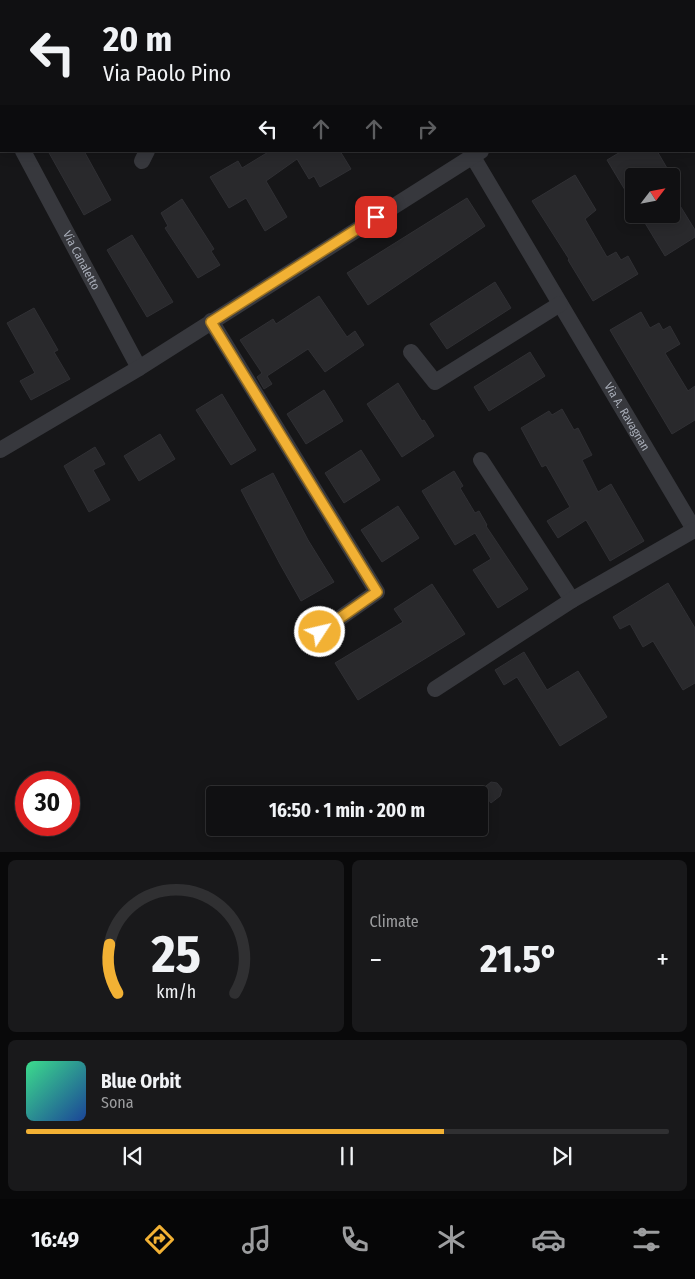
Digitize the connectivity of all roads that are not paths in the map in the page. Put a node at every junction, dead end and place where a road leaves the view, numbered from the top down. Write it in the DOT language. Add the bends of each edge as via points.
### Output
graph roads {
  1 [pos="24,152"];
  2 [pos="477,154"];
  3 [pos="560,304"];
  4 [pos="211,322"];
  5 [pos="411,352"];
  6 [pos="139,368"];
  7 [pos="0,450"];
  8 [pos="481,460"];
  9 [pos="695,531"];
  10 [pos="572,600"];
  11 [pos="320,632"];
  12 [pos="435,689"];
  1 -- 6 [label="street, Via Canaletto"];
  2 -- 3 [label="street, Via A. Ravagnan"];
  2 -- 4 [label="street"];
  3 -- 5 [label="street" via="435,382"];
  3 -- 9 [label="street, Via A. Ravagnan"];
  4 -- 6 [label="street"];
  4 -- 11 [label="street" via="377,592"];
  6 -- 7 [label="street"];
  8 -- 10 [label="street"];
  9 -- 10 [label="street, Via A. Ravagnan"];
  10 -- 12 [label="street, Via A. Ravagnan"];
}
